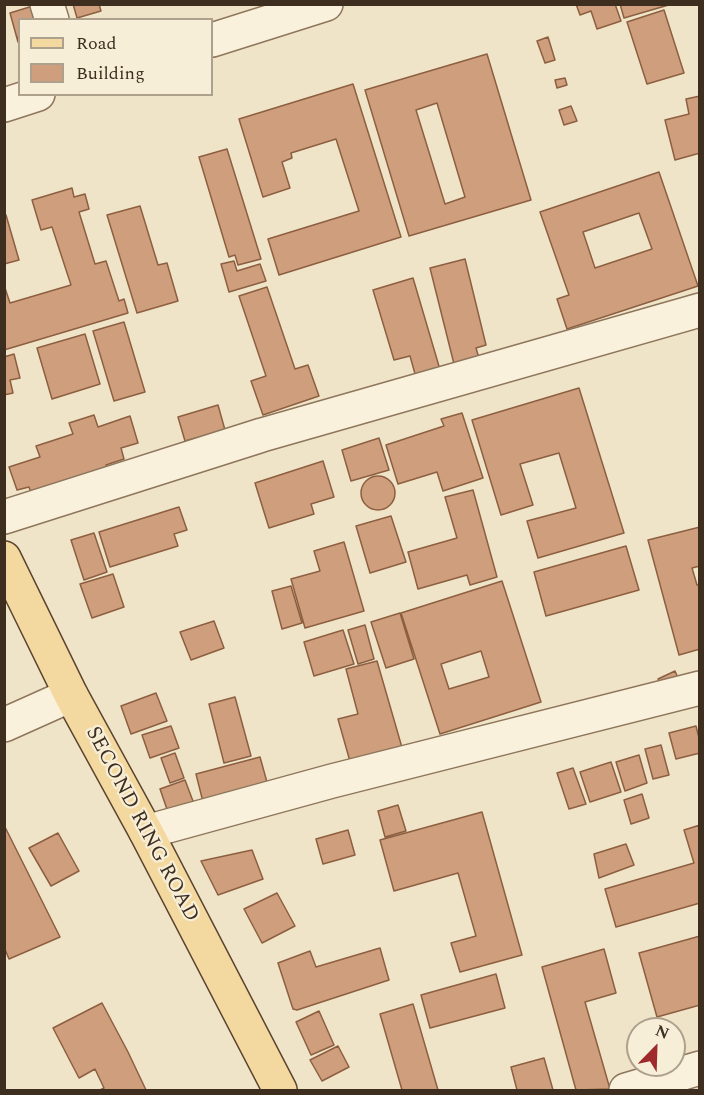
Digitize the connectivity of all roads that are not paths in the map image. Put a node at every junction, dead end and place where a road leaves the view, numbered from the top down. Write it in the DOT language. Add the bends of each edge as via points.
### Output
graph roads {
  1 [pos="326,4"];
  2 [pos="213,40"];
  3 [pos="32,96"];
  4 [pos="4,105"];
  5 [pos="699,310"];
  6 [pos="4,517"];
  7 [pos="4,558"];
  8 [pos="699,688"];
  9 [pos="71,695"];
  10 [pos="4,725"];
  11 [pos="146,832"];
  12 [pos="699,1068"];
  13 [pos="280,1090"];
  14 [pos="626,1090"];
  1 -- 2 [label="street"];
  3 -- 4 [label="street"];
  5 -- 6 [label="street" via="262,435"];
  7 -- 9 [label="main road, SECOND RING ROAD"];
  8 -- 11 [label="street"];
  9 -- 10 [label="street"];
  9 -- 11 [label="main road, SECOND RING ROAD"];
  11 -- 13 [label="main road, SECOND RING ROAD"];
  12 -- 14 [label="street"];
}
